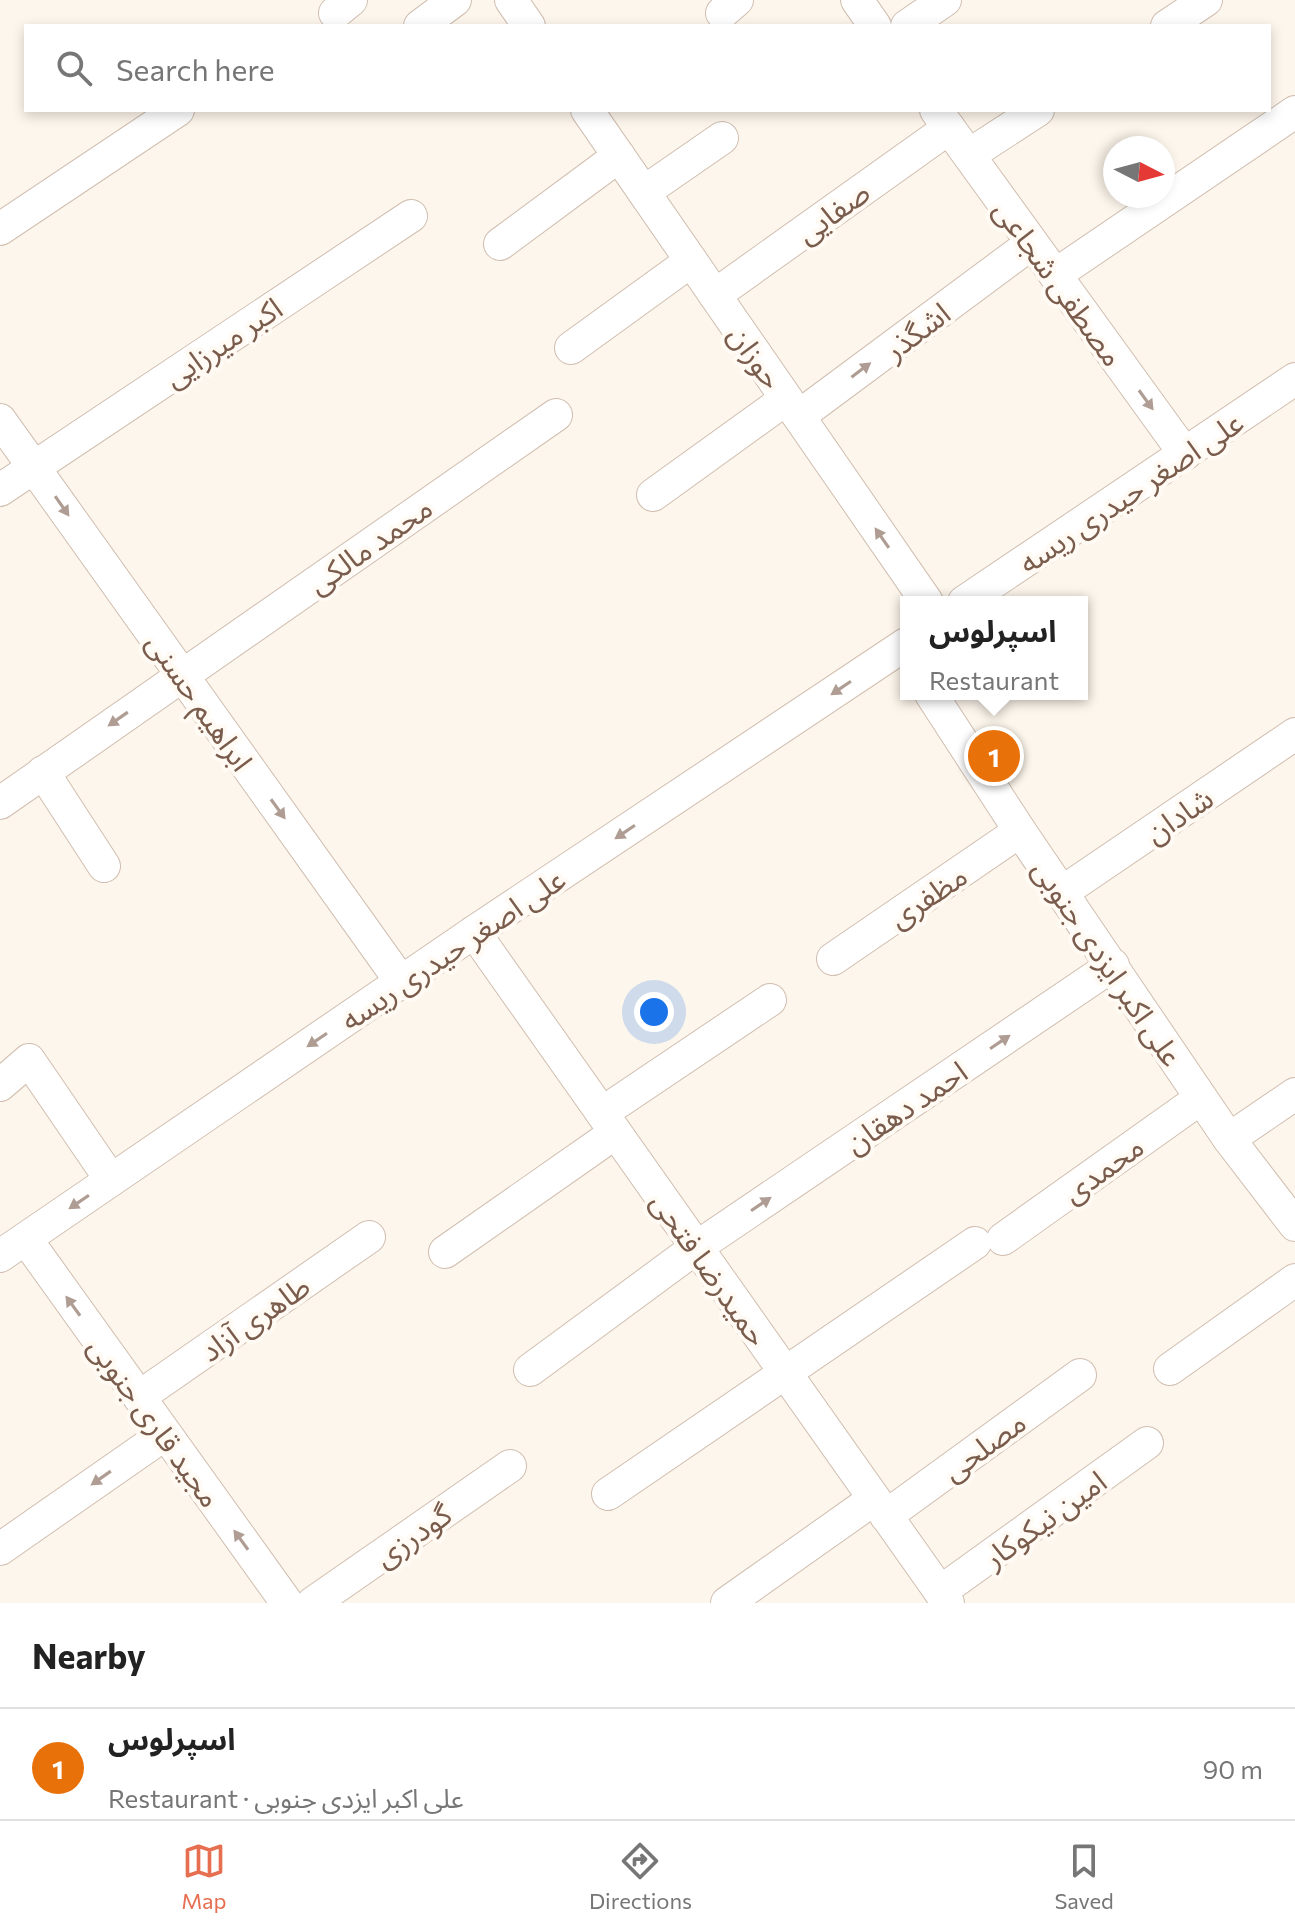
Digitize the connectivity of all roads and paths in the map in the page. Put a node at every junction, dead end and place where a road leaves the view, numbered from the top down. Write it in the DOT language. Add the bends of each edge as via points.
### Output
graph roads {
  1 [pos="455,0"];
  2 [pos="511,0"];
  3 [pos="857,0"];
  4 [pos="945,0"];
  5 [pos="1206,0"];
  6 [pos="423,24"];
  7 [pos="528,24"];
  8 [pos="873,24"];
  9 [pos="910,24"];
  10 [pos="1170,24"];
  11 [pos="175,112"];
  12 [pos="588,112"];
  13 [pos="1035,112"];
  14 [pos="1295,112"];
  15 [pos="942,119"];
  16 [pos="722,138"];
  17 [pos="969,155"];
  18 [pos="619,156"];
  19 [pos="644,192"];
  20 [pos="411,216"];
  21 [pos="0,229"];
  22 [pos="1032,243"];
  23 [pos="500,244"];
  24 [pos="691,261"];
  25 [pos="1055,275"];
  26 [pos="715,295"];
  27 [pos="571,348"];
  28 [pos="1295,379"];
  29 [pos="793,408"];
  30 [pos="556,415"];
  31 [pos="0,420"];
  32 [pos="1185,454"];
  33 [pos="34,467"];
  34 [pos="0,490"];
  35 [pos="653,495"];
  36 [pos="923,596"];
  37 [pos="973,596"];
  38 [pos="900,652"];
  39 [pos="181,674"];
  40 [pos="935,700"];
  41 [pos="1295,734"];
  42 [pos="43,772"];
  43 [pos="0,803"];
  44 [pos="1020,831"];
  45 [pos="104,866"];
  46 [pos="1061,893"];
  47 [pos="474,932"];
  48 [pos="833,959"];
  49 [pos="1113,965"];
  50 [pos="402,983"];
  51 [pos="770,1000"];
  52 [pos="0,1085"];
  53 [pos="1295,1094"];
  54 [pos="1201,1098"];
  55 [pos="609,1123"];
  56 [pos="1229,1139"];
  57 [pos="111,1180"];
  58 [pos="1295,1225"];
  59 [pos="369,1237"];
  60 [pos="13,1247"];
  61 [pos="697,1247"];
  62 [pos="445,1252"];
  63 [pos="1295,1280"];
  64 [pos="1170,1369"];
  65 [pos="530,1370"];
  66 [pos="786,1374"];
  67 [pos="1080,1375"];
  68 [pos="139,1397"];
  69 [pos="165,1434"];
  70 [pos="1147,1443"];
  71 [pos="510,1466"];
  72 [pos="608,1494"];
  73 [pos="880,1507"];
  74 [pos="0,1549"];
  75 [pos="944,1598"];
  76 [pos="291,1602"];
  77 [pos="727,1603"];
  1 -- 6 [label="street"];
  2 -- 7 [label="street"];
  3 -- 8 [label="street"];
  4 -- 9 [label="street"];
  5 -- 10 [label="street"];
  11 -- 21 [label="street"];
  12 -- 18 [label="street, حوزان"];
  13 -- 17 [label="street"];
  14 -- 25 [label="street"];
  15 -- 17 [label="street, مصطفی شجاعی"];
  15 -- 26 [label="street, صفایی"];
  16 -- 19 [label="street"];
  17 -- 22 [label="street, مصطفی شجاعی"];
  18 -- 19 [label="street, حوزان"];
  18 -- 23 [label="street"];
  19 -- 24 [label="street, حوزان"];
  20 -- 33 [label="street, اکبر میرزایی"];
  22 -- 25 [label="street, مصطفی شجاعی"];
  29 -- 22 [label="street, اشگذر, one-way"];
  24 -- 26 [label="street, حوزان"];
  24 -- 27 [label="street"];
  25 -- 32 [label="street, مصطفی شجاعی, one-way"];
  26 -- 29 [label="street, حوزان"];
  28 -- 32 [label="street, علی اصغر حیدری ریسه"];
  29 -- 35 [label="street, اشگذر"];
  36 -- 29 [label="street, حوزان, one-way"];
  30 -- 39 [label="street, محمد مالکی"];
  31 -- 33 [label="street, ابراهیم حسنی"];
  32 -- 37 [label="street, علی اصغر حیدری ریسه"];
  33 -- 34 [label="street, اکبر میرزایی"];
  33 -- 39 [label="street, ابراهیم حسنی, one-way"];
  38 -- 47 [label="street, علی اصغر حیدری ریسه, one-way"];
  39 -- 42 [label="street, محمد مالکی, one-way"];
  39 -- 50 [label="street, ابراهیم حسنی, one-way"];
  40 -- 44 [label="street, علی اکبر ایزدی جنوبی"];
  41 -- 46 [label="street, شادان"];
  42 -- 43 [label="street, محمد مالکی"];
  42 -- 45 [label="street"];
  44 -- 46 [label="street, علی اکبر ایزدی جنوبی"];
  44 -- 48 [label="street, مظفری"];
  46 -- 49 [label="street, علی اکبر ایزدی جنوبی"];
  47 -- 50 [label="street, علی اصغر حیدری ریسه"];
  47 -- 55 [label="street, حمیدرضا فتحی"];
  49 -- 54 [label="street, علی اکبر ایزدی جنوبی"];
  61 -- 49 [label="street, احمد دهقان, one-way"];
  50 -- 57 [label="street, علی اصغر حیدری ریسه, one-way"];
  51 -- 55 [label="street"];
  52 -- 57 [label="street" via="29,1060"];
  53 -- 56 [label="street"];
  54 -- 56 [label="street, علی اکبر ایزدی جنوبی"];
  54 -- 66 [label="street, محمدی"];
  55 -- 61 [label="street, حمیدرضا فتحی"];
  55 -- 62 [label="street"];
  56 -- 58 [label="street, علی اکبر ایزدی جنوبی"];
  57 -- 60 [label="street, علی اصغر حیدری ریسه, one-way"];
  59 -- 68 [label="street, طاهری آزاد"];
  68 -- 60 [label="street, مجید قاری جنوبی, one-way"];
  61 -- 65 [label="street, احمد دهقان"];
  61 -- 66 [label="street, حمیدرضا فتحی"];
  63 -- 64 [label="street"];
  66 -- 72 [label="street, محمدی"];
  66 -- 73 [label="street, حمیدرضا فتحی"];
  67 -- 73 [label="street, مصلحی"];
  68 -- 69 [label="street, مجید قاری جنوبی"];
  69 -- 74 [label="street, one-way"];
  76 -- 69 [label="street, مجید قاری جنوبی, one-way"];
  70 -- 75 [label="street, امین نیکوکار"];
  71 -- 76 [label="street, گودرزی"];
  73 -- 75 [label="street, حمیدرضا فتحی"];
  73 -- 77 [label="street, مصلحی"];
}
